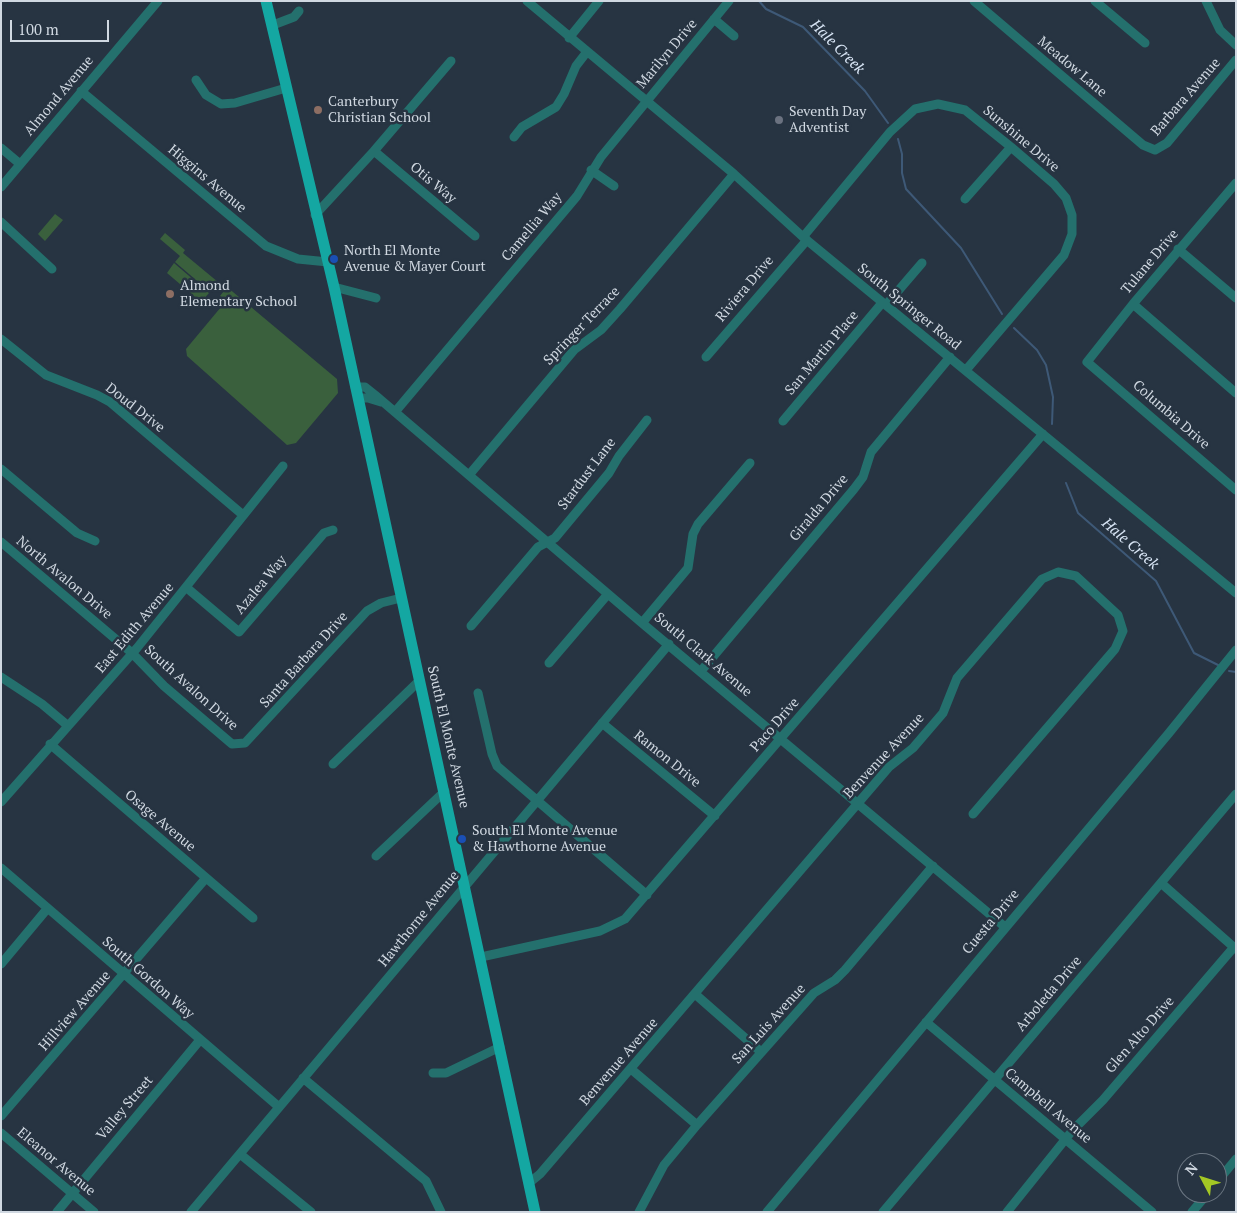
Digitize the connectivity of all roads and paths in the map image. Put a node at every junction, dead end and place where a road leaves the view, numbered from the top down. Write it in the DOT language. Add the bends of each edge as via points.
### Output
graph roads {
  1 [pos="158,1"];
  2 [pos="266,1"];
  3 [pos="527,1"];
  4 [pos="599,1"];
  5 [pos="729,1"];
  6 [pos="974,1"];
  7 [pos="1095,1"];
  8 [pos="1206,1"];
  9 [pos="298,11"];
  10 [pos="714,19"];
  11 [pos="273,25"];
  12 [pos="734,36"];
  13 [pos="569,38"];
  14 [pos="1145,43"];
  15 [pos="1236,45"];
  16 [pos="586,53"];
  17 [pos="1236,60"];
  18 [pos="451,61"];
  19 [pos="196,80"];
  20 [pos="286,88"];
  21 [pos="81,91"];
  22 [pos="646,102"];
  23 [pos="514,137"];
  24 [pos="1011,147"];
  25 [pos="1,148"];
  26 [pos="1155,150"];
  27 [pos="374,151"];
  28 [pos="20,164"];
  29 [pos="591,170"];
  30 [pos="734,174"];
  31 [pos="1236,183"];
  32 [pos="614,186"];
  33 [pos="1,187"];
  34 [pos="965,199"];
  35 [pos="316,215"];
  36 [pos="1,222"];
  37 [pos="475,236"];
  38 [pos="805,238"];
  39 [pos="1178,250"];
  40 [pos="328,262"];
  41 [pos="922,263"];
  42 [pos="52,269"];
  43 [pos="334,287"];
  44 [pos="376,298"];
  45 [pos="1236,298"];
  46 [pos="884,304"];
  47 [pos="1133,304"];
  48 [pos="1,338"];
  49 [pos="950,357"];
  50 [pos="706,358"];
  51 [pos="1087,362"];
  52 [pos="966,370"];
  53 [pos="1236,392"];
  54 [pos="356,393"];
  55 [pos="395,412"];
  56 [pos="647,420"];
  57 [pos="784,420"];
  58 [pos="1043,434"];
  59 [pos="750,463"];
  60 [pos="283,466"];
  61 [pos="1,469"];
  62 [pos="469,475"];
  63 [pos="1236,490"];
  64 [pos="243,515"];
  65 [pos="333,530"];
  66 [pos="95,541"];
  67 [pos="1,542"];
  68 [pos="547,542"];
  69 [pos="187,588"];
  70 [pos="1234,588"];
  71 [pos="608,594"];
  72 [pos="401,598"];
  73 [pos="642,623"];
  74 [pos="471,626"];
  75 [pos="668,644"];
  76 [pos="1236,650"];
  77 [pos="132,653"];
  78 [pos="549,663"];
  79 [pos="701,671"];
  80 [pos="1,677"];
  81 [pos="419,681"];
  82 [pos="478,693"];
  83 [pos="602,723"];
  84 [pos="67,725"];
  85 [pos="781,739"];
  86 [pos="50,744"];
  87 [pos="232,744"];
  88 [pos="333,764"];
  89 [pos="445,791"];
  90 [pos="1236,794"];
  91 [pos="535,801"];
  92 [pos="1,802"];
  93 [pos="858,803"];
  94 [pos="974,814"];
  95 [pos="715,816"];
  96 [pos="376,856"];
  97 [pos="933,866"];
  98 [pos="1,868"];
  99 [pos="206,878"];
  100 [pos="1161,883"];
  101 [pos="465,886"];
  102 [pos="647,896"];
  103 [pos="47,909"];
  104 [pos="253,918"];
  105 [pos="1005,927"];
  106 [pos="1235,948"];
  107 [pos="481,957"];
  108 [pos="1,964"];
  109 [pos="124,975"];
  110 [pos="695,994"];
  111 [pos="926,1022"];
  112 [pos="200,1040"];
  113 [pos="500,1047"];
  114 [pos="761,1052"];
  115 [pos="631,1068"];
  116 [pos="434,1073"];
  117 [pos="304,1078"];
  118 [pos="995,1080"];
  119 [pos="279,1107"];
  120 [pos="1,1116"];
  121 [pos="697,1125"];
  122 [pos="1,1133"];
  123 [pos="1065,1139"];
  124 [pos="240,1154"];
  125 [pos="1236,1159"];
  126 [pos="1232,1170"];
  127 [pos="528,1184"];
  128 [pos="72,1193"];
  129 [pos="56,1212"];
  130 [pos="94,1212"];
  131 [pos="191,1212"];
  132 [pos="311,1212"];
  133 [pos="440,1212"];
  134 [pos="536,1212"];
  135 [pos="639,1212"];
  136 [pos="767,1212"];
  137 [pos="883,1212"];
  138 [pos="1007,1212"];
  139 [pos="1152,1212"];
  1 -- 21 [label="street, Almond Avenue"];
  2 -- 11 [label="main road, South El Monte Avenue"];
  3 -- 13 [label="street, South Springer Road"];
  4 -- 13 [label="street"];
  5 -- 10 [label="street, Marilyn Drive"];
  6 -- 26 [label="street, Meadow Lane" via="1143,146"];
  7 -- 14 [label="street"];
  8 -- 15 [label="street" via="1220,30"];
  9 -- 11 [label="street" via="294,17"];
  10 -- 12 [label="street"];
  10 -- 22 [label="street, Marilyn Drive"];
  11 -- 20 [label="main road, South El Monte Avenue"];
  13 -- 16 [label="street, South Springer Road"];
  16 -- 22 [label="street, South Springer Road"];
  16 -- 23 [label="street" via="576,66 556,108 522,127"];
  17 -- 26 [label="street, Barbara Avenue" via="1167,143"];
  18 -- 27 [label="street"];
  19 -- 20 [label="street" via="206,95 221,104 235,104"];
  20 -- 35 [label="main road, South El Monte Avenue"];
  21 -- 28 [label="street, Almond Avenue"];
  21 -- 40 [label="street, Higgins Avenue" via="266,246 298,259"];
  22 -- 29 [label="street, Camellia Way"];
  22 -- 30 [label="street, South Springer Road"];
  24 -- 34 [label="street"];
  24 -- 38 [label="street, Sunshine Drive" via="965,110 938,104 915,109 890,132"];
  24 -- 52 [label="street, Sunshine Drive" via="1066,198 1072,216 1072,234 1064,254"];
  25 -- 28 [label="street"];
  27 -- 35 [label="street"];
  27 -- 37 [label="street, Otis Way"];
  28 -- 33 [label="street, Almond Avenue"];
  29 -- 32 [label="street"];
  29 -- 55 [label="street, Camellia Way" via="577,196"];
  30 -- 38 [label="street, South Springer Road"];
  30 -- 62 [label="street, Springer Terrace" via="601,330 574,350"];
  31 -- 39 [label="street, Tulane Drive"];
  35 -- 40 [label="main road, South El Monte Avenue"];
  36 -- 42 [label="street"];
  38 -- 46 [label="street, South Springer Road"];
  38 -- 50 [label="street, Riviera Drive"];
  39 -- 45 [label="street"];
  39 -- 47 [label="street, Tulane Drive"];
  40 -- 43 [label="main road, South El Monte Avenue"];
  41 -- 46 [label="street, San Martin Place"];
  43 -- 44 [label="street"];
  43 -- 54 [label="main road, South El Monte Avenue"];
  46 -- 49 [label="street, South Springer Road"];
  46 -- 57 [label="street, San Martin Place"];
  47 -- 51 [label="street, Tulane Drive"];
  47 -- 53 [label="street"];
  48 -- 64 [label="street, Doud Drive" via="46,375 110,402"];
  49 -- 52 [label="street, South Springer Road"];
  49 -- 79 [label="street, Giralda Drive" via="872,452 854,489"];
  51 -- 63 [label="street, Columbia Drive"];
  52 -- 58 [label="street, South Springer Road"];
  54 -- 55 [label="street, South Clark Avenue" via="365,387"];
  54 -- 72 [label="main road, South El Monte Avenue"];
  55 -- 62 [label="street, South Clark Avenue"];
  56 -- 68 [label="street, Stardust Lane" via="609,473 555,538"];
  58 -- 70 [label="street, South Springer Road"];
  58 -- 85 [label="street, Paco Drive"];
  59 -- 73 [label="street" via="698,524 693,534 688,568"];
  60 -- 64 [label="street, East Edith Avenue"];
  61 -- 66 [label="street" via="78,533"];
  62 -- 68 [label="street, South Clark Avenue"];
  64 -- 69 [label="street, East Edith Avenue"];
  65 -- 69 [label="street, Azalea Way" via="324,533 239,632"];
  67 -- 77 [label="street, North Avalon Drive"];
  68 -- 71 [label="street, South Clark Avenue"];
  68 -- 74 [label="street, Stardust Lane" via="538,547"];
  69 -- 77 [label="street, East Edith Avenue"];
  71 -- 73 [label="street, South Clark Avenue"];
  71 -- 78 [label="street"];
  72 -- 81 [label="main road, South El Monte Avenue"];
  72 -- 87 [label="street, Santa Barbara Drive" via="367,611 245,743"];
  73 -- 75 [label="street, South Clark Avenue"];
  75 -- 79 [label="street, South Clark Avenue"];
  75 -- 83 [label="street, Hawthorne Avenue"];
  76 -- 105 [label="street, Cuesta Drive"];
  77 -- 84 [label="street, East Edith Avenue"];
  77 -- 87 [label="street, South Avalon Drive" via="164,686"];
  79 -- 85 [label="street, South Clark Avenue"];
  80 -- 84 [label="street"];
  81 -- 88 [label="street"];
  81 -- 89 [label="main road, South El Monte Avenue"];
  82 -- 91 [label="street" via="497,766"];
  83 -- 91 [label="street, Hawthorne Avenue"];
  83 -- 95 [label="street, Ramon Drive"];
  84 -- 86 [label="street, East Edith Avenue"];
  85 -- 93 [label="street, South Clark Avenue"];
  85 -- 95 [label="street, Paco Drive"];
  86 -- 92 [label="street, East Edith Avenue"];
  86 -- 99 [label="street, Osage Avenue"];
  89 -- 96 [label="street"];
  89 -- 101 [label="main road, South El Monte Avenue"];
  90 -- 100 [label="street, Arboleda Drive"];
  91 -- 101 [label="street, Hawthorne Avenue"];
  91 -- 102 [label="street"];
  93 -- 94 [label="street, Benvenue Avenue" via="943,713 957,678 1042,579 1058,572 1076,576 1118,615 1123,631 1115,649"];
  93 -- 97 [label="street, South Clark Avenue"];
  93 -- 110 [label="street, Benvenue Avenue"];
  95 -- 102 [label="street, Paco Drive"];
  97 -- 105 [label="street, South Clark Avenue"];
  97 -- 114 [label="street, San Luis Avenue" via="846,970 814,993"];
  98 -- 103 [label="street, South Gordon Way"];
  99 -- 104 [label="street, Osage Avenue"];
  99 -- 109 [label="street, Hillview Avenue"];
  100 -- 106 [label="street"];
  100 -- 118 [label="street, Arboleda Drive"];
  101 -- 107 [label="main road, South El Monte Avenue"];
  101 -- 117 [label="street, Hawthorne Avenue"];
  102 -- 107 [label="street, Paco Drive" via="625,919 612,927"];
  103 -- 108 [label="street"];
  103 -- 109 [label="street, South Gordon Way"];
  105 -- 111 [label="street, Cuesta Drive"];
  106 -- 123 [label="street, Glen Alto Drive"];
  107 -- 113 [label="main road, South El Monte Avenue"];
  109 -- 112 [label="street, South Gordon Way"];
  109 -- 120 [label="street, Hillview Avenue"];
  110 -- 114 [label="street"];
  110 -- 115 [label="street, Benvenue Avenue"];
  111 -- 118 [label="street, Campbell Avenue"];
  111 -- 136 [label="street, Cuesta Drive"];
  112 -- 119 [label="street, South Gordon Way"];
  112 -- 128 [label="street, Valley Street"];
  113 -- 116 [label="street" via="446,1072"];
  113 -- 127 [label="main road, South El Monte Avenue"];
  114 -- 121 [label="street, San Luis Avenue"];
  115 -- 121 [label="street"];
  115 -- 127 [label="street, Benvenue Avenue"];
  117 -- 119 [label="street, Hawthorne Avenue"];
  117 -- 133 [label="street" via="426,1181"];
  118 -- 123 [label="street, Campbell Avenue"];
  118 -- 137 [label="street, Arboleda Drive"];
  119 -- 124 [label="street, Hawthorne Avenue"];
  121 -- 135 [label="street, San Luis Avenue" via="664,1165"];
  122 -- 128 [label="street, Eleanor Avenue"];
  123 -- 138 [label="street, Glen Alto Drive"];
  123 -- 139 [label="street, Campbell Avenue"];
  124 -- 131 [label="street, Hawthorne Avenue"];
  124 -- 132 [label="street"];
  125 -- 126 [label="street"];
  127 -- 134 [label="main road, South El Monte Avenue"];
  128 -- 129 [label="street"];
  128 -- 130 [label="street, Eleanor Avenue"];
}
